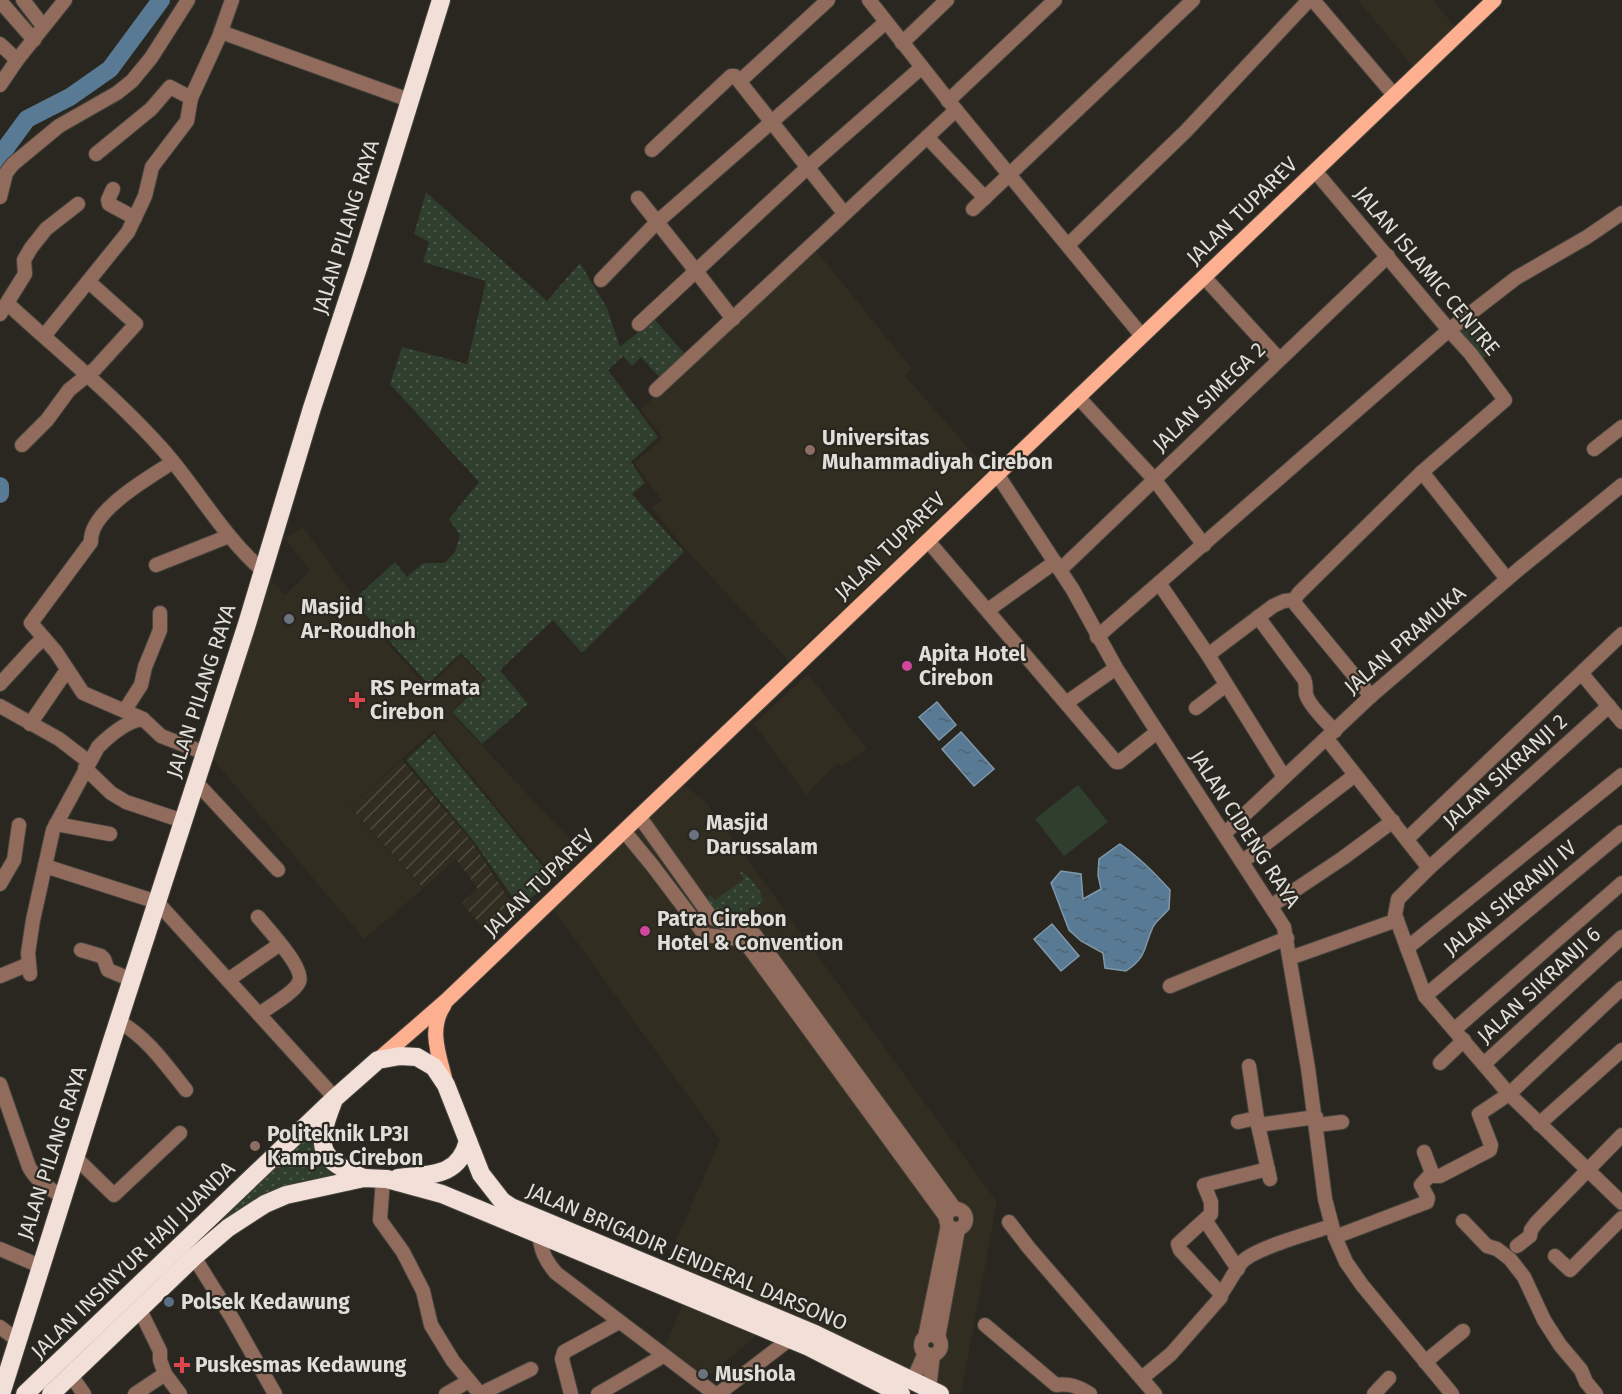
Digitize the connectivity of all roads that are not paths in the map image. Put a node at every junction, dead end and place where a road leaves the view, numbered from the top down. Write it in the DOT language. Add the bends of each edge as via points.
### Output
graph roads {
  1 [pos="23,0"];
  2 [pos="65,0"];
  3 [pos="188,0"];
  4 [pos="232,0"];
  5 [pos="441,0"];
  6 [pos="828,0"];
  7 [pos="869,0"];
  8 [pos="947,0"];
  9 [pos="1055,0"];
  10 [pos="1193,0"];
  11 [pos="1494,0"];
  12 [pos="0,1"];
  13 [pos="1317,2"];
  14 [pos="886,22"];
  15 [pos="43,26"];
  16 [pos="220,32"];
  17 [pos="34,40"];
  18 [pos="902,43"];
  19 [pos="0,44"];
  20 [pos="17,60"];
  21 [pos="922,67"];
  22 [pos="740,81"];
  23 [pos="0,85"];
  24 [pos="1394,95"];
  25 [pos="191,98"];
  26 [pos="410,100"];
  27 [pos="952,105"];
  28 [pos="771,120"];
  29 [pos="927,137"];
  30 [pos="652,150"];
  31 [pos="96,154"];
  32 [pos="808,167"];
  33 [pos="1315,171"];
  34 [pos="1010,174"];
  35 [pos="113,189"];
  36 [pos="1,194"];
  37 [pos="638,198"];
  38 [pos="985,198"];
  39 [pos="78,204"];
  40 [pos="973,209"];
  41 [pos="844,213"];
  42 [pos="1622,213"];
  43 [pos="135,218"];
  44 [pos="657,222"];
  45 [pos="1068,245"];
  46 [pos="1388,256"];
  47 [pos="696,271"];
  48 [pos="1204,277"];
  49 [pos="601,280"];
  50 [pos="89,282"];
  51 [pos="4,309"];
  52 [pos="733,319"];
  53 [pos="639,324"];
  54 [pos="1449,330"];
  55 [pos="44,336"];
  56 [pos="1142,336"];
  57 [pos="1279,359"];
  58 [pos="87,376"];
  59 [pos="656,390"];
  60 [pos="1078,397"];
  61 [pos="1622,427"];
  62 [pos="22,445"];
  63 [pos="1594,449"];
  64 [pos="173,462"];
  65 [pos="1422,472"];
  66 [pos="997,474"];
  67 [pos="1154,479"];
  68 [pos="1622,485"];
  69 [pos="229,536"];
  70 [pos="928,541"];
  71 [pos="1204,545"];
  72 [pos="156,564"];
  73 [pos="1058,566"];
  74 [pos="262,570"];
  75 [pos="1506,579"];
  76 [pos="1159,583"];
  77 [pos="1294,600"];
  78 [pos="988,610"];
  79 [pos="160,614"];
  80 [pos="1258,617"];
  81 [pos="1622,634"];
  82 [pos="1097,637"];
  83 [pos="44,638"];
  84 [pos="1209,655"];
  85 [pos="1116,668"];
  86 [pos="68,670"];
  87 [pos="1582,674"];
  88 [pos="0,684"];
  89 [pos="1226,685"];
  90 [pos="1371,696"];
  91 [pos="1066,703"];
  92 [pos="0,706"];
  93 [pos="1609,706"];
  94 [pos="1196,708"];
  95 [pos="125,710"];
  96 [pos="143,719"];
  97 [pos="1622,722"];
  98 [pos="30,724"];
  99 [pos="1157,732"];
  100 [pos="1331,735"];
  101 [pos="205,753"];
  102 [pos="87,765"];
  103 [pos="1355,775"];
  104 [pos="1622,775"];
  105 [pos="1284,777"];
  106 [pos="196,782"];
  107 [pos="183,820"];
  108 [pos="1393,821"];
  109 [pos="56,824"];
  110 [pos="19,825"];
  111 [pos="648,828"];
  112 [pos="624,831"];
  113 [pos="1622,832"];
  114 [pos="110,834"];
  115 [pos="1224,834"];
  116 [pos="1407,839"];
  117 [pos="1242,862"];
  118 [pos="45,866"];
  119 [pos="1429,868"];
  120 [pos="278,870"];
  121 [pos="1622,883"];
  122 [pos="0,884"];
  123 [pos="157,902"];
  124 [pos="1271,906"];
  125 [pos="258,916"];
  126 [pos="1397,920"];
  127 [pos="1622,937"];
  128 [pos="1287,938"];
  129 [pos="280,944"];
  130 [pos="1407,948"];
  131 [pos="81,950"];
  132 [pos="1290,958"];
  133 [pos="0,976"];
  134 [pos="132,980"];
  135 [pos="228,980"];
  136 [pos="1170,986"];
  137 [pos="1622,988"];
  138 [pos="1425,996"];
  139 [pos="447,1000"];
  140 [pos="801,1008"];
  141 [pos="259,1014"];
  142 [pos="118,1021"];
  143 [pos="1455,1029"];
  144 [pos="1464,1040"];
  145 [pos="1622,1050"];
  146 [pos="378,1060"];
  147 [pos="1440,1063"];
  148 [pos="1484,1064"];
  149 [pos="1249,1065"];
  150 [pos="0,1084"];
  151 [pos="446,1085"];
  152 [pos="186,1090"];
  153 [pos="1509,1094"];
  154 [pos="335,1098"];
  155 [pos="1257,1121"];
  156 [pos="1316,1121"];
  157 [pos="1238,1122"];
  158 [pos="1342,1122"];
  159 [pos="1539,1124"];
  160 [pos="180,1134"];
  161 [pos="1622,1135"];
  162 [pos="468,1141"];
  163 [pos="1424,1152"];
  164 [pos="75,1157"];
  165 [pos="1588,1172"];
  166 [pos="1432,1176"];
  167 [pos="364,1178"];
  168 [pos="385,1179"];
  169 [pos="63,1197"];
  170 [pos="1622,1203"];
  171 [pos="1622,1218"];
  172 [pos="1205,1220"];
  173 [pos="1463,1221"];
  174 [pos="1009,1222"];
  175 [pos="1333,1232"];
  176 [pos="540,1234"];
  177 [pos="1517,1246"];
  178 [pos="0,1249"];
  179 [pos="1555,1256"];
  180 [pos="194,1257"];
  181 [pos="622,1262"];
  182 [pos="40,1266"];
  183 [pos="1238,1269"];
  184 [pos="1221,1294"];
  185 [pos="707,1297"];
  186 [pos="139,1308"];
  187 [pos="619,1322"];
  188 [pos="985,1325"];
  189 [pos="0,1327"];
  190 [pos="1463,1331"];
  191 [pos="790,1339"];
  192 [pos="17,1340"];
  193 [pos="812,1340"];
  194 [pos="663,1356"];
  195 [pos="1425,1362"];
  196 [pos="531,1369"];
  197 [pos="70,1374"];
  198 [pos="165,1374"];
  199 [pos="1142,1378"];
  200 [pos="1389,1378"];
  201 [pos="469,1381"];
  202 [pos="735,1389"];
  203 [pos="921,1389"];
  204 [pos="1053,1389"];
  205 [pos="1,1394"];
  206 [pos="26,1394"];
  207 [pos="51,1394"];
  208 [pos="84,1394"];
  209 [pos="135,1394"];
  210 [pos="180,1394"];
  211 [pos="275,1394"];
  212 [pos="446,1394"];
  213 [pos="480,1394"];
  214 [pos="571,1394"];
  215 [pos="598,1394"];
  216 [pos="716,1394"];
  217 [pos="1090,1394"];
  218 [pos="1155,1394"];
  219 [pos="1374,1394"];
  220 [pos="1452,1394"];
  221 [pos="1596,1394"];
  1 -- 15 [label="street"];
  2 -- 15 [label="street"];
  3 -- 36 [label="street" via="132,81 59,126 13,164 6,173"];
  4 -- 16 [label="street"];
  5 -- 26 [label="highway, JALAN PILANG RAYA"];
  6 -- 22 [label="street"];
  7 -- 14 [label="street"];
  8 -- 18 [label="street"];
  9 -- 27 [label="street"];
  10 -- 34 [label="street"];
  11 -- 24 [label="main road, JALAN TUPAREV"];
  12 -- 17 [label="street"];
  13 -- 24 [label="street"];
  13 -- 45 [label="street"];
  14 -- 18 [label="street"];
  14 -- 28 [label="street"];
  15 -- 17 [label="street"];
  16 -- 25 [label="street"];
  16 -- 26 [label="street"];
  17 -- 20 [label="street"];
  18 -- 21 [label="street"];
  19 -- 20 [label="street"];
  20 -- 23 [label="street"];
  21 -- 27 [label="street"];
  21 -- 32 [label="street"];
  22 -- 28 [label="street"];
  22 -- 30 [label="street" via="731,76"];
  24 -- 33 [label="main road, JALAN TUPAREV"];
  25 -- 31 [label="street" via="170,87 151,109"];
  25 -- 43 [label="street" via="187,121 152,167"];
  26 -- 74 [label="highway, JALAN PILANG RAYA"];
  27 -- 29 [label="street"];
  27 -- 34 [label="street"];
  28 -- 32 [label="street"];
  28 -- 44 [label="street"];
  29 -- 38 [label="street"];
  29 -- 41 [label="street"];
  32 -- 41 [label="street"];
  32 -- 47 [label="street"];
  33 -- 46 [label="street, JALAN ISLAMIC CENTRE"];
  33 -- 48 [label="main road, JALAN TUPAREV"];
  34 -- 38 [label="street"];
  34 -- 45 [label="street"];
  35 -- 43 [label="street" via="109,204"];
  37 -- 44 [label="street"];
  38 -- 40 [label="street"];
  39 -- 51 [label="street" via="46,229 31,248 24,260 26,274"];
  41 -- 52 [label="street"];
  42 -- 54 [label="street" via="1516,278"];
  43 -- 50 [label="street" via="129,232"];
  44 -- 47 [label="street"];
  44 -- 49 [label="street"];
  45 -- 56 [label="street"];
  46 -- 54 [label="street, JALAN ISLAMIC CENTRE"];
  46 -- 57 [label="street, JALAN SIMEGA 2"];
  47 -- 52 [label="street"];
  47 -- 53 [label="street"];
  48 -- 56 [label="main road, JALAN TUPAREV"];
  48 -- 57 [label="street"];
  50 -- 55 [label="street"];
  50 -- 58 [label="street" via="136,324"];
  51 -- 55 [label="street"];
  52 -- 59 [label="street"];
  54 -- 65 [label="street, JALAN ISLAMIC CENTRE" via="1505,400"];
  54 -- 71 [label="street"];
  55 -- 58 [label="street"];
  56 -- 60 [label="main road, JALAN TUPAREV"];
  57 -- 67 [label="street, JALAN SIMEGA 2"];
  58 -- 62 [label="street" via="69,390 48,420"];
  58 -- 64 [label="street"];
  60 -- 66 [label="main road, JALAN TUPAREV"];
  60 -- 67 [label="street"];
  61 -- 63 [label="street"];
  64 -- 69 [label="street"];
  64 -- 83 [label="street" via="127,492 94,527 92,542 31,621"];
  65 -- 75 [label="street"];
  65 -- 77 [label="street"];
  66 -- 70 [label="main road, JALAN TUPAREV"];
  66 -- 73 [label="street, JALAN CIDENG RAYA"];
  67 -- 71 [label="street"];
  67 -- 73 [label="street, JALAN SIMEGA 2"];
  68 -- 75 [label="street, JALAN PRAMUKA"];
  69 -- 72 [label="street"];
  69 -- 74 [label="street"];
  70 -- 78 [label="street"];
  70 -- 111 [label="main road, JALAN TUPAREV"];
  71 -- 76 [label="street"];
  73 -- 78 [label="street, JALAN SIMEGA 2"];
  73 -- 82 [label="street, JALAN CIDENG RAYA"];
  74 -- 101 [label="highway, JALAN PILANG RAYA"];
  75 -- 90 [label="street, JALAN PRAMUKA"];
  76 -- 82 [label="street"];
  76 -- 84 [label="street"];
  77 -- 80 [label="street" via="1284,601"];
  77 -- 90 [label="street"];
  78 -- 91 [label="street"];
  79 -- 95 [label="street" via="160,630 141,685"];
  80 -- 84 [label="street"];
  80 -- 100 [label="street" via="1304,679 1306,693"];
  81 -- 87 [label="street"];
  82 -- 85 [label="street, JALAN CIDENG RAYA"];
  83 -- 86 [label="street"];
  83 -- 88 [label="street"];
  84 -- 89 [label="street"];
  85 -- 91 [label="street"];
  85 -- 99 [label="street, JALAN CIDENG RAYA"];
  86 -- 95 [label="street" via="83,693"];
  86 -- 98 [label="street"];
  87 -- 93 [label="street"];
  87 -- 116 [label="street"];
  89 -- 94 [label="street"];
  89 -- 105 [label="street"];
  90 -- 100 [label="street, JALAN PRAMUKA"];
  91 -- 99 [label="street" via="1116,762"];
  92 -- 98 [label="street"];
  93 -- 97 [label="street"];
  93 -- 119 [label="street, JALAN SIKRANJI 2"];
  95 -- 96 [label="street"];
  96 -- 101 [label="street" via="161,736"];
  96 -- 102 [label="street" via="109,737"];
  98 -- 102 [label="street" via="58,739"];
  99 -- 115 [label="street, JALAN CIDENG RAYA"];
  100 -- 103 [label="street"];
  100 -- 105 [label="street, JALAN PRAMUKA"];
  101 -- 106 [label="highway, JALAN PILANG RAYA"];
  102 -- 107 [label="street" via="111,793 126,802"];
  102 -- 109 [label="street"];
  103 -- 108 [label="street"];
  103 -- 117 [label="street"];
  104 -- 130 [label="street"];
  105 -- 115 [label="street, JALAN PRAMUKA"];
  106 -- 107 [label="highway, JALAN PILANG RAYA"];
  106 -- 120 [label="street"];
  107 -- 123 [label="highway, JALAN PILANG RAYA"];
  108 -- 116 [label="street"];
  108 -- 124 [label="street"];
  109 -- 114 [label="street"];
  109 -- 118 [label="street"];
  110 -- 122 [label="street" via="14,860"];
  111 -- 112 [label="main road, JALAN TUPAREV"];
  111 -- 140 [label="street" via="711,917 748,929"];
  112 -- 139 [label="main road, JALAN TUPAREV"];
  112 -- 140 [label="street" via="705,935 744,941"];
  113 -- 138 [label="street, JALAN SIKRANJI IV"];
  115 -- 117 [label="street, JALAN CIDENG RAYA"];
  116 -- 119 [label="street"];
  117 -- 124 [label="street, JALAN CIDENG RAYA"];
  118 -- 123 [label="street"];
  118 -- 133 [label="street" via="33,920 29,969"];
  119 -- 126 [label="street, JALAN SIKRANJI 2" via="1398,899"];
  121 -- 143 [label="street"];
  123 -- 134 [label="highway, JALAN PILANG RAYA"];
  123 -- 135 [label="street"];
  124 -- 128 [label="street, JALAN CIDENG RAYA"];
  125 -- 129 [label="street"];
  126 -- 130 [label="street"];
  126 -- 132 [label="street"];
  127 -- 148 [label="street, JALAN SIKRANJI 6"];
  128 -- 132 [label="street, JALAN CIDENG RAYA"];
  128 -- 136 [label="street"];
  129 -- 135 [label="street"];
  129 -- 141 [label="street" via="299,972 300,981"];
  130 -- 138 [label="street"];
  131 -- 134 [label="street" via="101,956 108,970"];
  132 -- 156 [label="street, JALAN CIDENG RAYA"];
  134 -- 142 [label="highway, JALAN PILANG RAYA"];
  135 -- 141 [label="street"];
  137 -- 153 [label="street"];
  138 -- 143 [label="street"];
  139 -- 146 [label="main road, JALAN TUPAREV"];
  139 -- 151 [label="main road" via="438,1014 434,1033"];
  140 -- 203 [label="street" via="952,1220 932,1337 921,1347 929,1354"];
  141 -- 154 [label="street"];
  142 -- 152 [label="street" via="160,1057"];
  142 -- 164 [label="highway, JALAN PILANG RAYA"];
  143 -- 144 [label="street"];
  144 -- 147 [label="street"];
  144 -- 148 [label="street"];
  145 -- 159 [label="street"];
  146 -- 151 [label="highway" via="417,1057 434,1067"];
  146 -- 154 [label="highway, JALAN INSINYUR HAJI JUANDA"];
  148 -- 153 [label="street"];
  149 -- 155 [label="street"];
  150 -- 169 [label="street" via="29,1167 43,1184"];
  151 -- 162 [label="highway, JALAN BRIGADIR JENDERAL DARSONO"];
  153 -- 159 [label="street"];
  153 -- 166 [label="street" via="1479,1114 1490,1150 1440,1176"];
  154 -- 167 [label="highway" via="322,1133 325,1153 333,1163"];
  154 -- 206 [label="highway, JALAN INSINYUR HAJI JUANDA"];
  155 -- 156 [label="street"];
  155 -- 157 [label="street"];
  155 -- 172 [label="street" via="1269,1174 1204,1184 1212,1209"];
  156 -- 158 [label="street"];
  156 -- 175 [label="street, JALAN CIDENG RAYA"];
  159 -- 165 [label="street"];
  160 -- 164 [label="street" via="114,1195"];
  161 -- 165 [label="street"];
  162 -- 168 [label="highway" via="464,1154 446,1171"];
  162 -- 181 [label="highway, JALAN BRIGADIR JENDERAL DARSONO" via="481,1174 502,1201"];
  163 -- 166 [label="street"];
  164 -- 169 [label="highway, JALAN PILANG RAYA"];
  165 -- 170 [label="street"];
  165 -- 177 [label="street"];
  166 -- 175 [label="street" via="1421,1185 1428,1198 1425,1204"];
  167 -- 168 [label="highway, JALAN BRIGADIR JENDERAL DARSONO"];
  167 -- 180 [label="highway, JALAN INSINYUR HAJI JUANDA" via="286,1195 265,1204"];
  168 -- 176 [label="highway, JALAN BRIGADIR JENDERAL DARSONO" via="442,1194"];
  168 -- 201 [label="street" via="380,1220 403,1252 423,1291 431,1325"];
  169 -- 182 [label="highway, JALAN PILANG RAYA"];
  171 -- 179 [label="street" via="1570,1270"];
  172 -- 183 [label="street"];
  172 -- 184 [label="street" via="1179,1242 1180,1250"];
  173 -- 221 [label="street" via="1487,1246 1510,1259 1524,1277 1544,1320"];
  174 -- 199 [label="street"];
  175 -- 183 [label="street" via="1254,1255"];
  175 -- 195 [label="street, JALAN CIDENG RAYA" via="1362,1285"];
  176 -- 181 [label="highway, JALAN BRIGADIR JENDERAL DARSONO"];
  176 -- 187 [label="street" via="541,1250 556,1273"];
  178 -- 182 [label="street"];
  180 -- 186 [label="highway, JALAN INSINYUR HAJI JUANDA"];
  180 -- 211 [label="street"];
  181 -- 185 [label="highway, JALAN BRIGADIR JENDERAL DARSONO"];
  182 -- 192 [label="highway, JALAN PILANG RAYA"];
  183 -- 184 [label="street"];
  184 -- 199 [label="street" via="1171,1354"];
  185 -- 191 [label="highway, JALAN BRIGADIR JENDERAL DARSONO"];
  185 -- 193 [label="highway, JALAN BRIGADIR JENDERAL DARSONO"];
  186 -- 197 [label="highway, JALAN INSINYUR HAJI JUANDA"];
  186 -- 198 [label="street" via="160,1351"];
  187 -- 194 [label="street"];
  187 -- 214 [label="street" via="564,1352 562,1359"];
  188 -- 204 [label="street"];
  189 -- 192 [label="street"];
  190 -- 195 [label="street"];
  191 -- 193 [label="highway, JALAN BRIGADIR JENDERAL DARSONO"];
  191 -- 202 [label="street"];
  192 -- 205 [label="highway, JALAN PILANG RAYA"];
  193 -- 203 [label="highway, JALAN BRIGADIR JENDERAL DARSONO"];
  194 -- 215 [label="street"];
  194 -- 216 [label="street"];
  195 -- 220 [label="street, JALAN CIDENG RAYA"];
  196 -- 213 [label="street"];
  197 -- 207 [label="highway, JALAN INSINYUR HAJI JUANDA"];
  197 -- 208 [label="street"];
  198 -- 209 [label="street"];
  198 -- 210 [label="street"];
  199 -- 218 [label="street"];
  200 -- 219 [label="street"];
  201 -- 212 [label="street"];
  201 -- 213 [label="street"];
  202 -- 216 [label="street"];
  204 -- 217 [label="street" via="1065,1384"];
}
